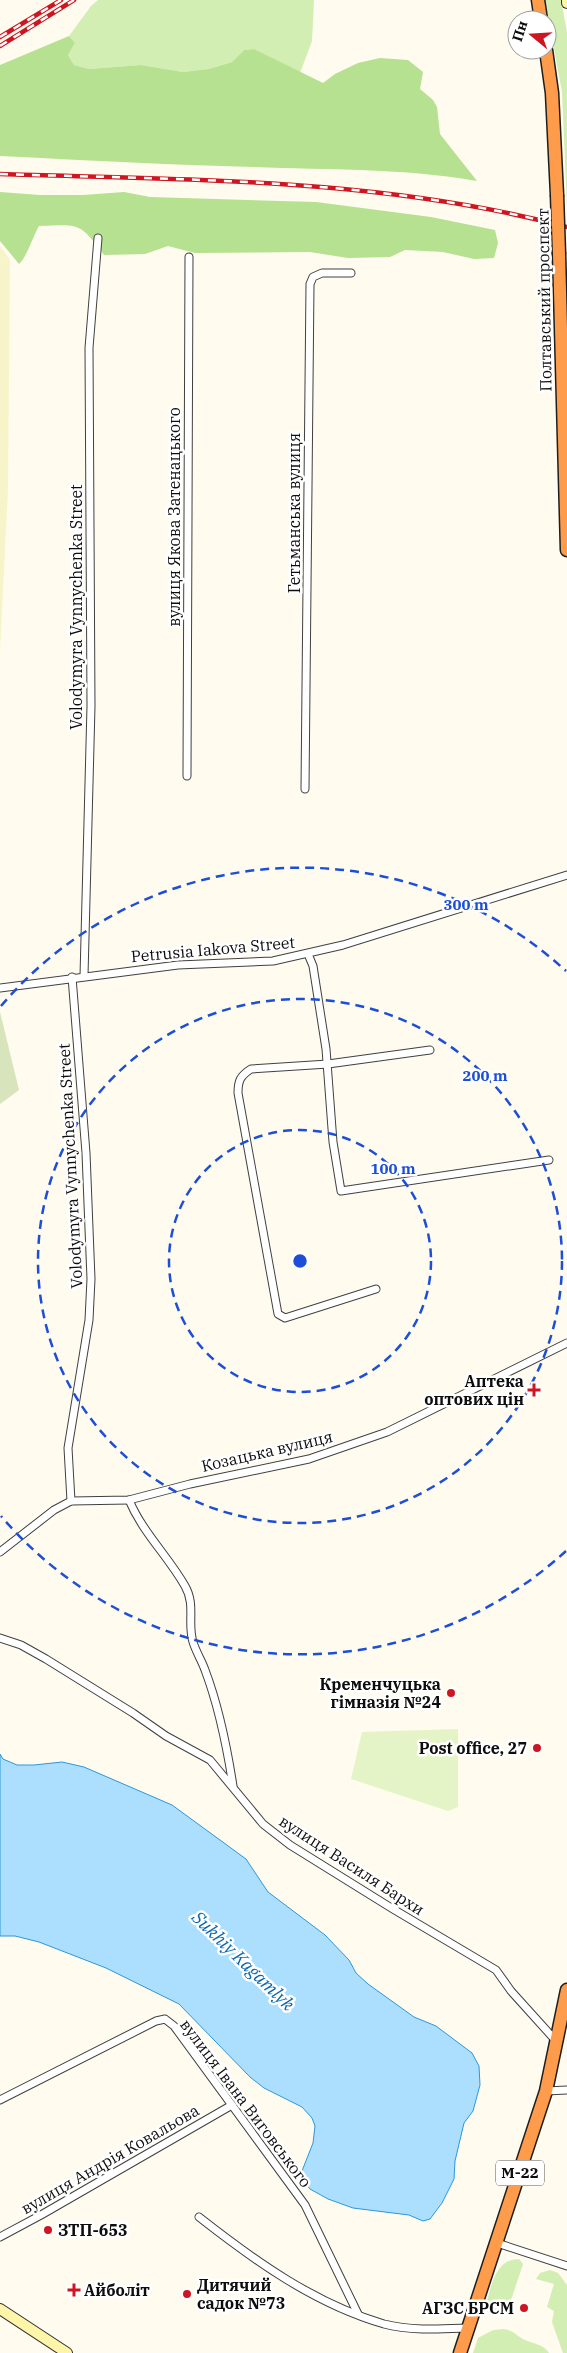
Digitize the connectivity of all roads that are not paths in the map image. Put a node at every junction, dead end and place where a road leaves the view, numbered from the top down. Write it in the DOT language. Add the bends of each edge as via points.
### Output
graph roads {
  1 [pos="547,60"];
  2 [pos="98,238"];
  3 [pos="189,257"];
  4 [pos="351,273"];
  5 [pos="567,550"];
  6 [pos="187,776"];
  7 [pos="305,789"];
  8 [pos="567,874"];
  9 [pos="308,954"];
  10 [pos="84,976"];
  11 [pos="72,977"];
  12 [pos="0,988"];
  13 [pos="430,1050"];
  14 [pos="328,1064"];
  15 [pos="549,1160"];
  16 [pos="376,1289"];
  17 [pos="567,1343"];
  18 [pos="128,1500"];
  19 [pos="71,1501"];
  20 [pos="0,1552"];
  21 [pos="0,1638"];
  22 [pos="233,1786"];
  23 [pos="567,1990"];
  24 [pos="557,2042"];
  25 [pos="567,2090"];
  26 [pos="546,2091"];
  27 [pos="0,2100"];
  28 [pos="232,2105"];
  29 [pos="199,2218"];
  30 [pos="0,2237"];
  31 [pos="497,2242"];
  32 [pos="567,2266"];
  33 [pos="0,2309"];
  34 [pos="358,2314"];
  35 [pos="468,2328"];
  36 [pos="66,2353"];
  37 [pos="460,2353"];
  1 -- 5 [label="highway, Полтавський проспект, bridge" via="558,196"];
  2 -- 10 [label="street, Volodymyra Vynnychenka Street" via="89,348 91,706"];
  3 -- 6 [label="street, вулиця Якова Затенацького"];
  4 -- 7 [label="street, Гетьманська вулиця" via="322,273 313,277 310,284"];
  8 -- 9 [label="street, Petrusia Iakova Street"];
  9 -- 10 [label="street, Petrusia Iakova Street" via="273,961 178,966"];
  9 -- 14 [label="street" via="313,966"];
  10 -- 11 [label="street, Petrusia Iakova Street"];
  11 -- 12 [label="street, Petrusia Iakova Street"];
  11 -- 19 [label="street, Volodymyra Vynnychenka Street" via="86,1153 91,1279 89,1320 68,1448"];
  13 -- 14 [label="street"];
  14 -- 15 [label="street" via="333,1142 341,1191"];
  14 -- 16 [label="street" via="251,1069 238,1082 278,1314 285,1318"];
  17 -- 18 [label="street, Козацька вулиця" via="421,1416 348,1446 309,1459"];
  18 -- 19 [label="street, Козацька вулиця"];
  18 -- 22 [label="street" via="137,1519 186,1586 192,1601 192,1641 205,1670 227,1745"];
  19 -- 20 [label="street, Козацька вулиця" via="54,1510"];
  21 -- 22 [label="street, вулиця Василя Бархи" via="46,1658 166,1736 210,1760"];
  22 -- 24 [label="street, вулиця Василя Бархи" via="264,1824 290,1845 496,1970"];
  23 -- 24 [label="highway, М-22"];
  24 -- 26 [label="highway, М-22"];
  25 -- 26 [label="street"];
  26 -- 31 [label="highway, М-22"];
  27 -- 28 [label="street, вулиця Івана Виговського" via="156,2021 165,2020 174,2026"];
  28 -- 30 [label="street, вулиця Андрія Ковальова"];
  28 -- 34 [label="street, вулиця Івана Виговського" via="305,2205"];
  29 -- 34 [label="street" via="275,2274"];
  31 -- 32 [label="street"];
  31 -- 35 [label="highway, М-22"];
  33 -- 36 [label="street"];
  34 -- 35 [label="street" via="386,2324 424,2329"];
  35 -- 37 [label="highway, М-22"];
}
